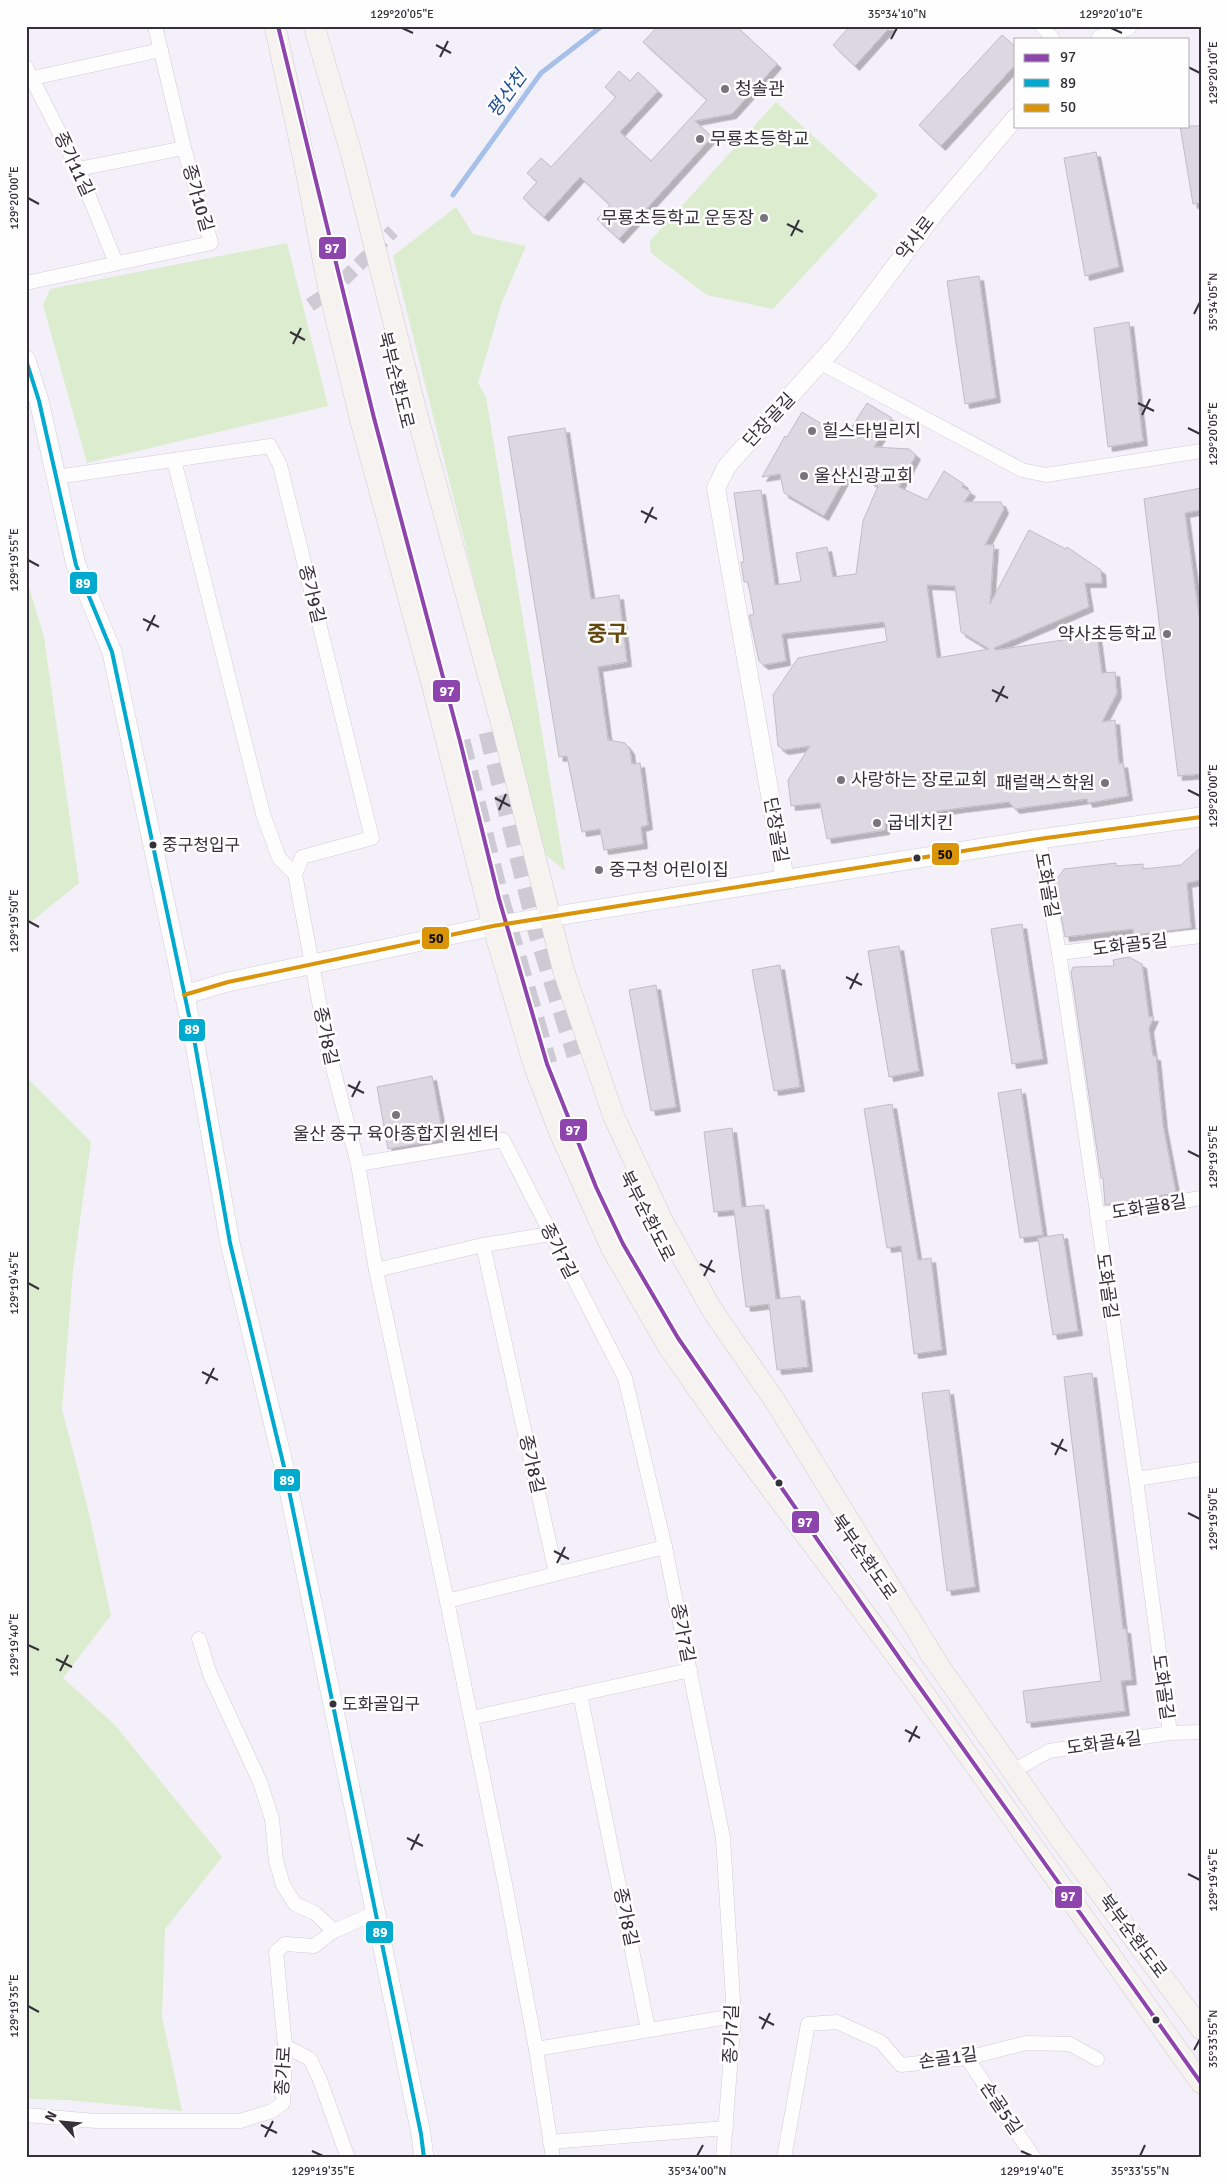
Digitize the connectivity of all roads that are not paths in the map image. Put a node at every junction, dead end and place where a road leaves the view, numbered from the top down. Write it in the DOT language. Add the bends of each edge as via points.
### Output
graph roads {
  1 [pos="155,26"];
  2 [pos="277,26"];
  3 [pos="309,26"];
  4 [pos="314,26"];
  5 [pos="1042,26"];
  6 [pos="1128,26"];
  7 [pos="1052,38"];
  8 [pos="1102,38"];
  9 [pos="161,50"];
  10 [pos="29,73"];
  11 [pos="1014,118"];
  12 [pos="184,148"];
  13 [pos="78,169"];
  14 [pos="116,263"];
  15 [pos="26,283"];
  16 [pos="26,360"];
  17 [pos="821,363"];
  18 [pos="1201,451"];
  19 [pos="174,460"];
  20 [pos="56,477"];
  21 [pos="489,732"];
  22 [pos="460,741"];
  23 [pos="1201,817"];
  24 [pos="1039,839"];
  25 [pos="295,874"];
  26 [pos="785,880"];
  27 [pos="549,918"];
  28 [pos="493,926"];
  29 [pos="1201,936"];
  30 [pos="1059,953"];
  31 [pos="312,965"];
  32 [pos="184,995"];
  33 [pos="577,1055"];
  34 [pos="547,1064"];
  35 [pos="358,1164"];
  36 [pos="1201,1198"];
  37 [pos="1097,1215"];
  38 [pos="550,1234"];
  39 [pos="483,1245"];
  40 [pos="376,1270"];
  41 [pos="1201,1469"];
  42 [pos="1136,1479"];
  43 [pos="665,1547"];
  44 [pos="556,1573"];
  45 [pos="447,1601"];
  46 [pos="199,1639"];
  47 [pos="936,1661"];
  48 [pos="690,1670"];
  49 [pos="913,1678"];
  50 [pos="580,1694"];
  51 [pos="471,1718"];
  52 [pos="1201,1732"];
  53 [pos="1170,1733"];
  54 [pos="1013,1771"];
  55 [pos="377,1912"];
  56 [pos="334,1931"];
  57 [pos="734,2016"];
  58 [pos="648,2029"];
  59 [pos="1201,2030"];
  60 [pos="285,2046"];
  61 [pos="536,2049"];
  62 [pos="967,2058"];
  63 [pos="1098,2059"];
  64 [pos="1201,2083"];
  65 [pos="26,2115"];
  66 [pos="726,2128"];
  67 [pos="550,2142"];
  68 [pos="348,2158"];
  69 [pos="424,2158"];
  70 [pos="553,2158"];
  71 [pos="723,2158"];
  72 [pos="784,2158"];
  73 [pos="1034,2158"];
  1 -- 9 [label="street, 종가10길"];
  2 -- 22 [label="main road, 북부순환도로" via="374,418"];
  2 -- 28 [label="main road" via="328,285"];
  3 -- 21 [label="main road, 북부순환도로" via="403,413"];
  4 -- 27 [label="main road" via="352,156 416,411 503,729"];
  5 -- 7 [label="street"];
  6 -- 8 [label="street"];
  9 -- 10 [label="street"];
  9 -- 12 [label="street, 종가10길"];
  10 -- 13 [label="street, 종가11길"];
  11 -- 17 [label="street, 약사로" via="934,214"];
  12 -- 13 [label="street"];
  12 -- 14 [label="street, 종가10길" via="211,244"];
  13 -- 14 [label="street, 종가11길"];
  14 -- 15 [label="street, 종가10길"];
  16 -- 20 [label="main road"];
  17 -- 18 [label="street" via="1022,470 1046,475"];
  17 -- 26 [label="street, 단장골길" via="727,466 716,488"];
  19 -- 20 [label="street, 종가9길"];
  19 -- 25 [label="street" via="263,814 279,858"];
  19 -- 25 [label="street, 종가9길" via="270,446 280,465 372,838 302,858"];
  20 -- 32 [label="main road" via="76,565 112,652"];
  23 -- 24 [label="main road"];
  24 -- 26 [label="main road"];
  24 -- 30 [label="street, 도화골길"];
  25 -- 31 [label="street, 종가8길"];
  26 -- 27 [label="main road"];
  27 -- 28 [label="main road"];
  27 -- 47 [label="main road" via="614,1117 662,1220 712,1310 775,1401"];
  28 -- 31 [label="main road"];
  28 -- 49 [label="main road" via="535,1068 560,1133 612,1249 643,1306 724,1426"];
  29 -- 30 [label="street, 도화골5길"];
  30 -- 37 [label="street, 도화골길"];
  31 -- 32 [label="main road" via="228,982"];
  31 -- 35 [label="street, 종가8길" via="328,1049"];
  32 -- 55 [label="main road" via="230,1243 285,1471"];
  33 -- 47 [label="main road, 북부순환도로" via="602,1123 624,1170 702,1319"];
  34 -- 49 [label="main road, 북부순환도로" via="596,1187 653,1300"];
  35 -- 38 [label="street, 종가7길" via="503,1140"];
  35 -- 40 [label="street, 종가8길"];
  36 -- 37 [label="street, 도화골8길"];
  37 -- 42 [label="street, 도화골길"];
  38 -- 39 [label="street"];
  38 -- 43 [label="street, 종가7길" via="625,1378"];
  39 -- 40 [label="street"];
  39 -- 44 [label="street, 종가8길"];
  40 -- 45 [label="street, 종가8길"];
  41 -- 42 [label="street"];
  42 -- 53 [label="street, 도화골길"];
  43 -- 44 [label="street"];
  43 -- 48 [label="street, 종가7길"];
  44 -- 45 [label="street"];
  45 -- 51 [label="street, 종가8길"];
  46 -- 56 [label="street" via="210,1674 260,1782 272,1818 276,1861 283,1885 295,1904 314,1913"];
  47 -- 54 [label="main road, 북부순환도로"];
  48 -- 50 [label="street"];
  48 -- 57 [label="street, 종가7길" via="723,1838"];
  49 -- 64 [label="main road, 북부순환도로"];
  50 -- 51 [label="street"];
  50 -- 58 [label="street, 종가8길"];
  51 -- 61 [label="street, 종가8길"];
  52 -- 53 [label="street, 도화골4길"];
  53 -- 54 [label="street, 도화골4길" via="1048,1751"];
  54 -- 59 [label="main road, 북부순환도로"];
  55 -- 56 [label="street, 종가로"];
  55 -- 69 [label="main road"];
  56 -- 60 [label="street, 종가로" via="314,1946 285,1944 276,1952"];
  57 -- 58 [label="street"];
  57 -- 66 [label="street, 종가7길"];
  58 -- 61 [label="street"];
  60 -- 65 [label="street, 종가로" via="283,2103 272,2111 240,2121 96,2121"];
  60 -- 68 [label="street" via="310,2059"];
  61 -- 67 [label="street, 종가8길"];
  62 -- 63 [label="street, 손골1길" via="1026,2043 1070,2044"];
  62 -- 72 [label="street, 손골1길" via="901,2065 881,2042 837,2022 808,2024"];
  62 -- 73 [label="street, 손골5길"];
  66 -- 67 [label="street"];
  66 -- 71 [label="street, 종가7길"];
  67 -- 70 [label="street, 종가8길"];
}
